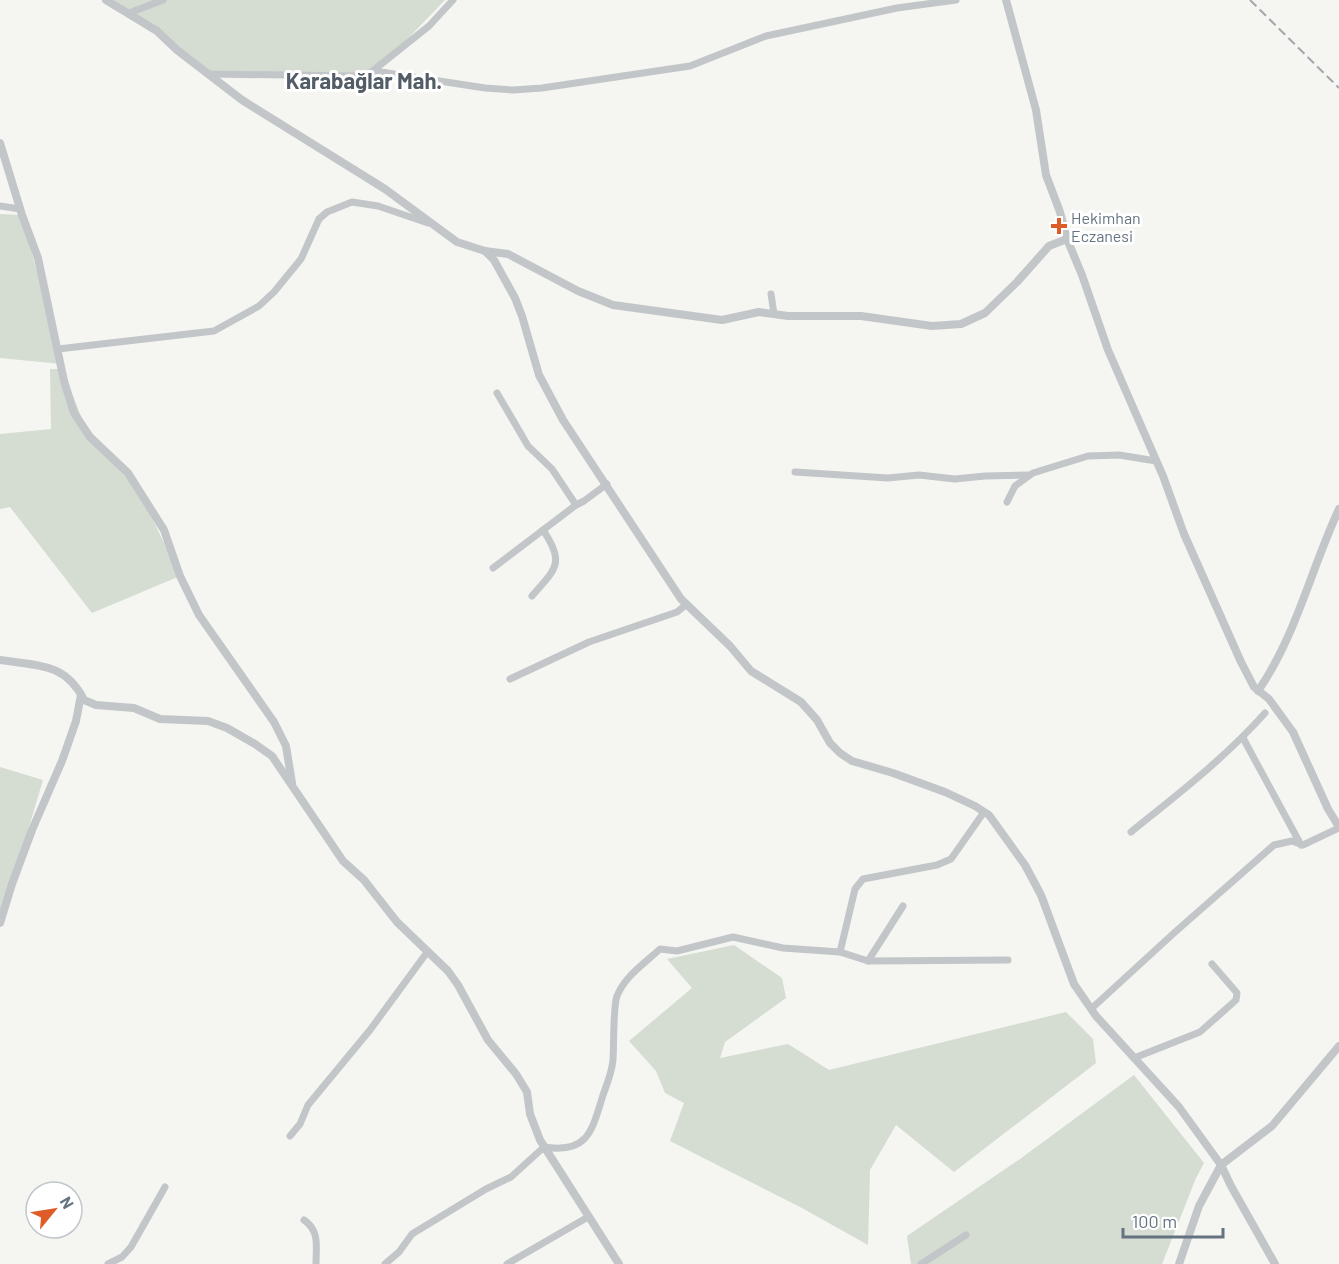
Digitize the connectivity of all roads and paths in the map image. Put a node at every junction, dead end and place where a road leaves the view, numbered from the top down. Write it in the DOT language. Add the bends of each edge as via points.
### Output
graph roads {
  1 [pos="106,0"];
  2 [pos="163,0"];
  3 [pos="453,0"];
  4 [pos="956,0"];
  5 [pos="1006,0"];
  6 [pos="129,13"];
  7 [pos="208,74"];
  8 [pos="368,75"];
  9 [pos="0,143"];
  10 [pos="0,206"];
  11 [pos="20,209"];
  12 [pos="431,224"];
  13 [pos="1067,239"];
  14 [pos="485,251"];
  15 [pos="771,294"];
  16 [pos="774,314"];
  17 [pos="58,349"];
  18 [pos="497,393"];
  19 [pos="1156,461"];
  20 [pos="795,472"];
  21 [pos="1029,475"];
  22 [pos="607,484"];
  23 [pos="1007,502"];
  24 [pos="576,505"];
  25 [pos="1339,509"];
  26 [pos="543,530"];
  27 [pos="493,568"];
  28 [pos="532,596"];
  29 [pos="687,604"];
  30 [pos="0,660"];
  31 [pos="510,679"];
  32 [pos="1258,691"];
  33 [pos="82,694"];
  34 [pos="1265,713"];
  35 [pos="1243,738"];
  36 [pos="293,786"];
  37 [pos="984,812"];
  38 [pos="1339,827"];
  39 [pos="1131,832"];
  40 [pos="1301,844"];
  41 [pos="903,906"];
  42 [pos="0,923"];
  43 [pos="428,951"];
  44 [pos="840,952"];
  45 [pos="1008,960"];
  46 [pos="868,961"];
  47 [pos="1212,964"];
  48 [pos="1091,1009"];
  49 [pos="1339,1046"];
  50 [pos="1134,1058"];
  51 [pos="290,1136"];
  52 [pos="544,1147"];
  53 [pos="1221,1165"];
  54 [pos="165,1187"];
  55 [pos="588,1217"];
  56 [pos="304,1220"];
  57 [pos="966,1235"];
  58 [pos="108,1264"];
  59 [pos="315,1264"];
  60 [pos="385,1264"];
  61 [pos="507,1264"];
  62 [pos="619,1264"];
  63 [pos="921,1264"];
  64 [pos="1179,1264"];
  65 [pos="1275,1264"];
  1 -- 6 [label="street"];
  2 -- 6 [label="street"];
  3 -- 8 [label="street" via="429,26"];
  4 -- 8 [label="street" via="897,8 766,36 690,66 542,88 485,88 381,72"];
  5 -- 13 [label="street" via="1035,110 1046,175"];
  6 -- 7 [label="street"];
  7 -- 8 [label="street"];
  7 -- 12 [label="street" via="242,100 385,189"];
  9 -- 11 [label="street"];
  10 -- 11 [label="street"];
  11 -- 17 [label="street" via="38,258"];
  12 -- 14 [label="street" via="457,242"];
  12 -- 17 [label="street" via="378,206 352,202 319,219 301,259 274,292 259,306 214,331"];
  13 -- 16 [label="street" via="1049,246 985,313 961,324 932,326 861,316"];
  13 -- 19 [label="street" via="1108,350"];
  14 -- 16 [label="street" via="508,254 613,305 722,320 759,312"];
  14 -- 22 [label="street" via="515,298 538,375"];
  15 -- 16 [label="street"];
  17 -- 36 [label="street" via="74,413 90,437 128,472 164,530 180,576 200,615 274,722 286,746"];
  18 -- 24 [label="street" via="528,446 552,469"];
  19 -- 21 [label="street" via="1119,455 1088,456"];
  19 -- 32 [label="street" via="1184,534 1241,662"];
  20 -- 21 [label="street" via="955,479"];
  21 -- 23 [label="street" via="1015,486"];
  22 -- 24 [label="street"];
  22 -- 29 [label="street"];
  24 -- 26 [label="street"];
  25 -- 32 [label="street" via="1279,657"];
  26 -- 27 [label="street"];
  26 -- 28 [label="street" via="555,548 555,570"];
  29 -- 31 [label="street" via="677,612 589,642"];
  29 -- 37 [label="street" via="751,671 801,702 840,753 852,761 945,792"];
  30 -- 33 [label="street" via="54,669 69,678"];
  32 -- 38 [label="street" via="1269,699 1293,732"];
  33 -- 36 [label="street" via="84,700 96,705 134,708 160,719 208,721 227,728 272,756"];
  33 -- 42 [label="street" via="62,761 32,830"];
  34 -- 35 [label="street"];
  35 -- 39 [label="street"];
  35 -- 40 [label="street"];
  36 -- 43 [label="street" via="343,861"];
  37 -- 44 [label="street" via="951,858 937,865 863,879 855,889"];
  37 -- 48 [label="street" via="1025,865 1074,984"];
  38 -- 40 [label="street"];
  40 -- 48 [label="street" via="1292,841 1274,845"];
  41 -- 46 [label="street"];
  43 -- 51 [label="street" via="308,1105"];
  43 -- 52 [label="street" via="458,985 488,1040 527,1092 530,1114"];
  44 -- 46 [label="street"];
  44 -- 52 [label="street" via="783,948 733,938 677,951 660,949 630,976 616,997 613,1064 596,1120 585,1140 572,1148"];
  45 -- 46 [label="street"];
  47 -- 50 [label="street" via="1237,993 1236,1000 1200,1032"];
  48 -- 50 [label="street"];
  49 -- 53 [label="street" via="1272,1126"];
  50 -- 53 [label="street" via="1179,1107"];
  52 -- 55 [label="street"];
  52 -- 60 [label="street" via="511,1177 412,1234"];
  53 -- 64 [label="street" via="1199,1206"];
  53 -- 65 [label="street"];
  54 -- 58 [label="street" via="131,1247"];
  55 -- 61 [label="street"];
  55 -- 62 [label="street"];
  56 -- 59 [label="street" via="312,1226 317,1241"];
  57 -- 63 [label="street"];
}
